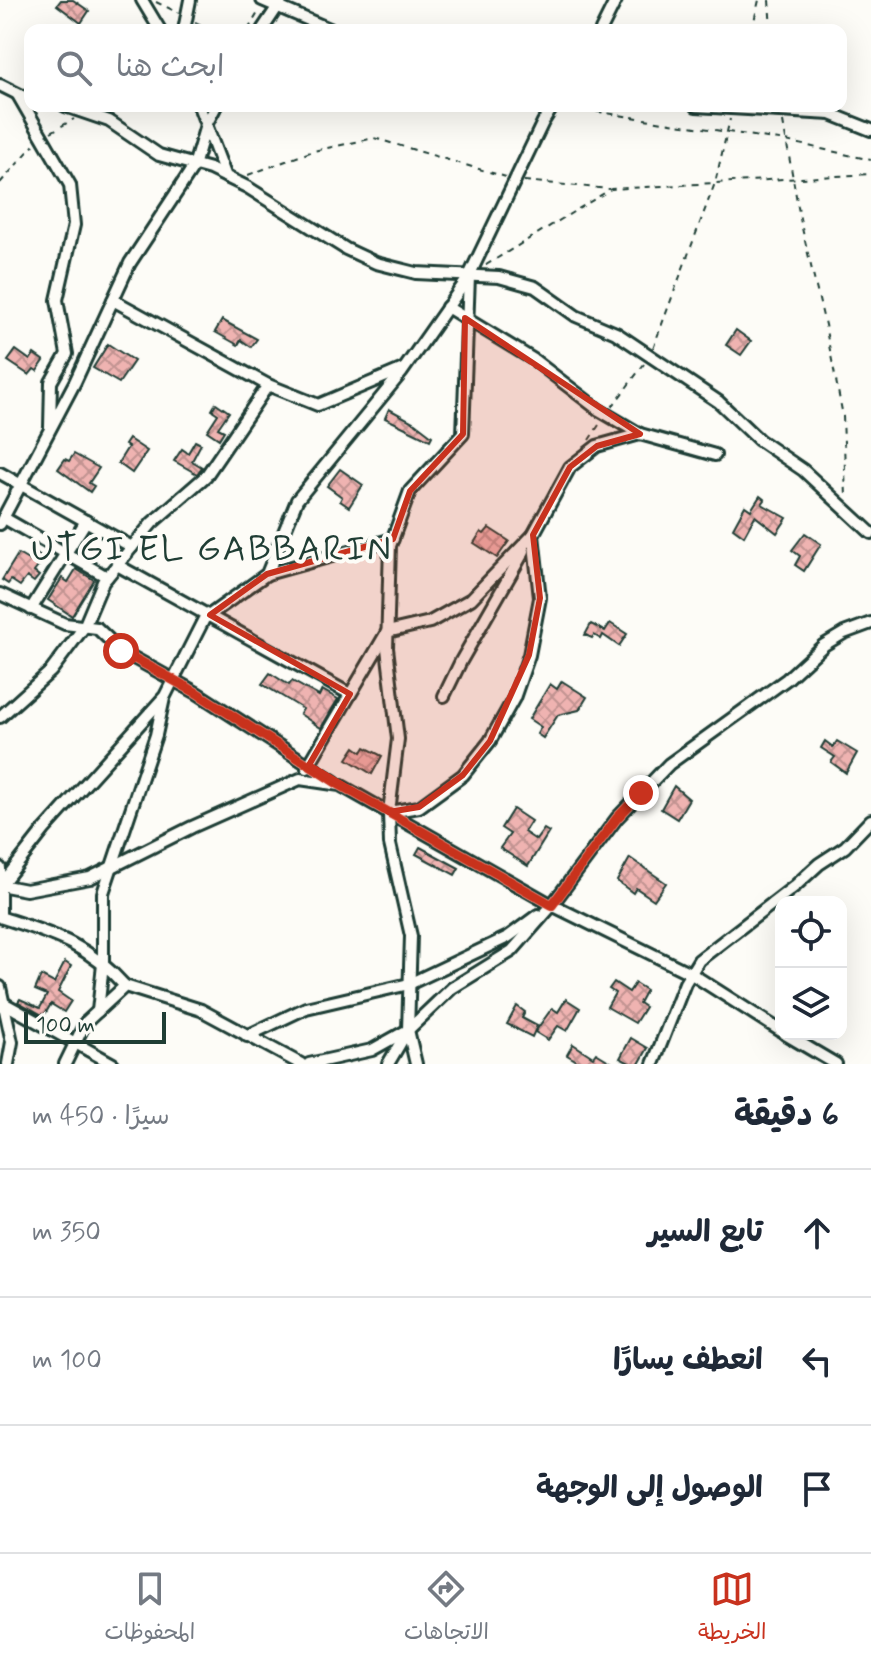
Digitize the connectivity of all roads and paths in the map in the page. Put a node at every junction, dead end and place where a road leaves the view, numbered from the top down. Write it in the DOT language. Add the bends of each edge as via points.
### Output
graph roads {
  1 [pos="142,0"];
  2 [pos="190,0"];
  3 [pos="616,0"];
  4 [pos="759,0"];
  5 [pos="769,0"];
  6 [pos="264,1"];
  7 [pos="279,3"];
  8 [pos="156,24"];
  9 [pos="185,24"];
  10 [pos="251,24"];
  11 [pos="266,24"];
  12 [pos="320,24"];
  13 [pos="604,24"];
  14 [pos="753,24"];
  15 [pos="771,24"];
  16 [pos="0,85"];
  17 [pos="18,95"];
  18 [pos="24,98"];
  19 [pos="24,105"];
  20 [pos="28,112"];
  21 [pos="83,112"];
  22 [pos="201,112"];
  23 [pos="213,112"];
  24 [pos="549,112"];
  25 [pos="599,112"];
  26 [pos="732,112"];
  27 [pos="781,112"];
  28 [pos="798,112"];
  29 [pos="206,125"];
  30 [pos="871,130"];
  31 [pos="727,132"];
  32 [pos="786,141"];
  33 [pos="871,160"];
  34 [pos="194,166"];
  35 [pos="871,174"];
  36 [pos="226,177"];
  37 [pos="793,178"];
  38 [pos="515,180"];
  39 [pos="715,183"];
  40 [pos="611,189"];
  41 [pos="469,276"];
  42 [pos="113,300"];
  43 [pos="447,307"];
  44 [pos="465,318"];
  45 [pos="650,356"];
  46 [pos="403,369"];
  47 [pos="268,385"];
  48 [pos="607,414"];
  49 [pos="50,430"];
  50 [pos="640,434"];
  51 [pos="585,446"];
  52 [pos="715,455"];
  53 [pos="0,473"];
  54 [pos="21,485"];
  55 [pos="847,511"];
  56 [pos="2,521"];
  57 [pos="86,521"];
  58 [pos="871,533"];
  59 [pos="533,535"];
  60 [pos="393,539"];
  61 [pos="132,547"];
  62 [pos="66,554"];
  63 [pos="117,565"];
  64 [pos="267,574"];
  65 [pos="107,577"];
  66 [pos="0,594"];
  67 [pos="31,609"];
  68 [pos="210,615"];
  69 [pos="871,623"];
  70 [pos="84,627"];
  71 [pos="387,632"];
  72 [pos="173,680"];
  73 [pos="350,694"];
  74 [pos="165,696"];
  75 [pos="444,696"];
  76 [pos="0,717"];
  77 [pos="309,765"];
  78 [pos="300,779"];
  79 [pos="340,785"];
  80 [pos="389,812"];
  81 [pos="871,820"];
  82 [pos="113,866"];
  83 [pos="0,868"];
  84 [pos="1,885"];
  85 [pos="26,890"];
  86 [pos="1,902"];
  87 [pos="552,905"];
  88 [pos="103,964"];
  89 [pos="690,973"];
  90 [pos="409,984"];
  91 [pos="125,986"];
  92 [pos="0,987"];
  93 [pos="2,1002"];
  94 [pos="98,1011"];
  95 [pos="775,1028"];
  96 [pos="408,1030"];
  97 [pos="247,1036"];
  98 [pos="795,1040"];
  99 [pos="74,1042"];
  100 [pos="8,1064"];
  101 [pos="65,1064"];
  102 [pos="113,1064"];
  103 [pos="301,1064"];
  104 [pos="309,1064"];
  105 [pos="388,1064"];
  106 [pos="416,1064"];
  107 [pos="653,1064"];
  108 [pos="836,1064"];
  1 -- 8 [label="street"];
  2 -- 9 [label="street"];
  3 -- 13 [label="street"];
  4 -- 14 [label="path"];
  5 -- 15 [label="path"];
  6 -- 7 [label="street"];
  6 -- 10 [label="path"];
  7 -- 11 [label="street"];
  7 -- 12 [label="street"];
  16 -- 17 [label="street"];
  17 -- 18 [label="street"];
  17 -- 19 [label="street"];
  20 -- 49 [label="street" via="70,185 74,225 57,300 67,354 51,382"];
  21 -- 34 [label="street" via="109,121 159,155"];
  22 -- 29 [label="street"];
  23 -- 29 [label="street"];
  24 -- 38 [label="street"];
  25 -- 31 [label="path"];
  26 -- 31 [label="path"];
  27 -- 32 [label="path"];
  28 -- 30 [label="street" via="831,114"];
  29 -- 34 [label="street"];
  29 -- 36 [label="street"];
  31 -- 32 [label="path"];
  31 -- 39 [label="path"];
  32 -- 33 [label="path"];
  32 -- 37 [label="path"];
  34 -- 36 [label="street"];
  34 -- 42 [label="street" via="130,263"];
  35 -- 37 [label="path"];
  36 -- 38 [label="path" via="251,175 313,151 374,138"];
  36 -- 41 [label="street" via="376,263 416,273"];
  37 -- 39 [label="path"];
  37 -- 55 [label="path" via="843,416"];
  38 -- 40 [label="path"];
  38 -- 41 [label="street"];
  39 -- 40 [label="path"];
  39 -- 45 [label="path"];
  40 -- 41 [label="path"];
  41 -- 43 [label="street"];
  41 -- 44 [label="street"];
  41 -- 45 [label="street" via="535,287"];
  42 -- 47 [label="street"];
  42 -- 49 [label="street"];
  43 -- 44 [label="street"];
  43 -- 46 [label="street"];
  44 -- 48 [label="street"];
  44 -- 60 [label="street" via="463,434 410,491"];
  45 -- 48 [label="path"];
  45 -- 55 [label="street" via="719,402"];
  46 -- 47 [label="street" via="318,405"];
  46 -- 64 [label="street" via="297,500"];
  47 -- 61 [label="street" via="206,476"];
  48 -- 50 [label="street"];
  48 -- 51 [label="path"];
  49 -- 54 [label="street"];
  50 -- 52 [label="street"];
  50 -- 59 [label="street" via="597,446 570,467"];
  53 -- 54 [label="street"];
  54 -- 56 [label="street"];
  54 -- 57 [label="street"];
  55 -- 58 [label="street"];
  56 -- 62 [label="street"];
  57 -- 61 [label="street"];
  57 -- 62 [label="street"];
  59 -- 71 [label="street" via="471,599 430,622"];
  59 -- 75 [label="street"];
  59 -- 80 [label="street" via="540,598 514,698 463,775 419,807"];
  60 -- 64 [label="street"];
  60 -- 71 [label="street"];
  61 -- 63 [label="street"];
  62 -- 65 [label="street"];
  62 -- 67 [label="street"];
  63 -- 65 [label="street"];
  63 -- 68 [label="street"];
  64 -- 68 [label="street"];
  65 -- 70 [label="street"];
  66 -- 67 [label="street"];
  67 -- 70 [label="street"];
  68 -- 72 [label="street"];
  68 -- 73 [label="street"];
  69 -- 87 [label="street" via="824,645 787,679 669,764 617,818"];
  70 -- 72 [label="street" via="97,628 121,651"];
  70 -- 76 [label="street" via="51,671"];
  71 -- 73 [label="street"];
  71 -- 80 [label="street" via="398,739"];
  72 -- 74 [label="street"];
  72 -- 77 [label="street"];
  73 -- 77 [label="street"];
  74 -- 82 [label="street"];
  74 -- 84 [label="street"];
  77 -- 78 [label="street"];
  77 -- 79 [label="street"];
  78 -- 79 [label="street"];
  78 -- 82 [label="street"];
  79 -- 80 [label="street"];
  80 -- 87 [label="street"];
  80 -- 90 [label="street" via="390,844 411,936"];
  81 -- 89 [label="street" via="845,847 699,960"];
  82 -- 85 [label="street" via="90,878"];
  82 -- 88 [label="street" via="103,893"];
  83 -- 84 [label="street"];
  84 -- 85 [label="street"];
  84 -- 86 [label="street"];
  85 -- 86 [label="street"];
  86 -- 88 [label="street" via="0,917 67,939"];
  87 -- 89 [label="street"];
  87 -- 90 [label="street" via="508,937"];
  87 -- 96 [label="street" via="512,951 452,988"];
  88 -- 91 [label="street"];
  88 -- 94 [label="street"];
  89 -- 95 [label="street"];
  89 -- 107 [label="street"];
  90 -- 96 [label="street"];
  90 -- 97 [label="street" via="306,1008"];
  91 -- 94 [label="street"];
  91 -- 97 [label="street" via="201,1010"];
  92 -- 93 [label="street"];
  93 -- 99 [label="street"];
  93 -- 100 [label="street" via="12,1042"];
  94 -- 99 [label="street"];
  96 -- 104 [label="street" via="372,1050"];
  96 -- 105 [label="street"];
  96 -- 106 [label="street"];
  97 -- 103 [label="street"];
  98 -- 108 [label="street"];
  99 -- 101 [label="street"];
  99 -- 102 [label="street"];
}
